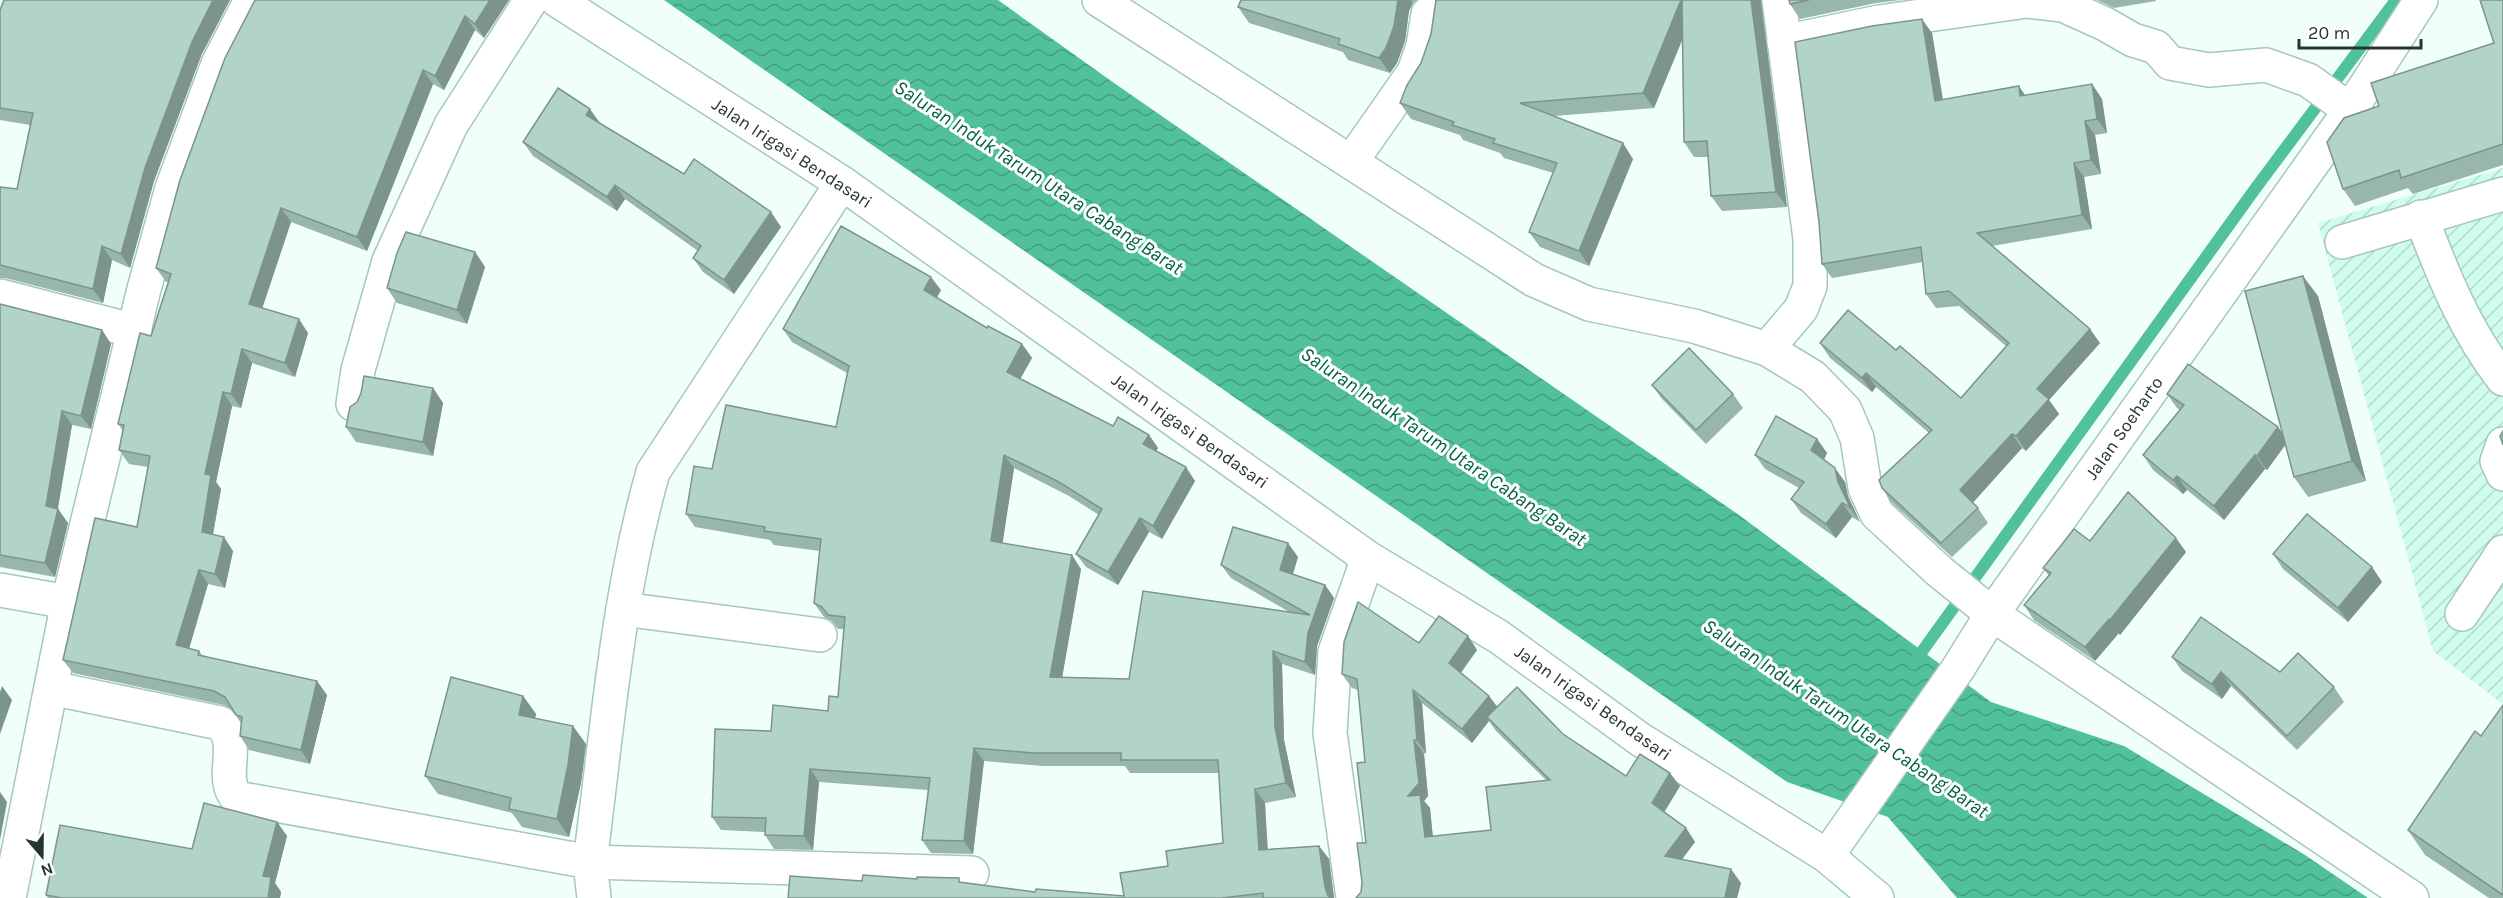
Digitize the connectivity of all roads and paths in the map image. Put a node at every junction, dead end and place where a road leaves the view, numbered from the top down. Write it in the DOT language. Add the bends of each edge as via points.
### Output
graph roads {
  1 [pos="251,0"];
  2 [pos="531,0"];
  3 [pos="557,0"];
  4 [pos="1099,0"];
  5 [pos="1779,0"];
  6 [pos="2421,0"];
  7 [pos="1428,14"];
  8 [pos="1784,42"];
  9 [pos="2344,107"];
  10 [pos="1352,162"];
  11 [pos="842,183"];
  12 [pos="2503,194"];
  13 [pos="2421,217"];
  14 [pos="2342,242"];
  15 [pos="0,296"];
  16 [pos="135,331"];
  17 [pos="1767,350"];
  18 [pos="2503,379"];
  19 [pos="353,404"];
  20 [pos="2503,444"];
  21 [pos="2503,474"];
  22 [pos="2503,552"];
  23 [pos="1368,558"];
  24 [pos="0,590"];
  25 [pos="68,602"];
  26 [pos="1982,607"];
  27 [pos="623,609"];
  28 [pos="2462,614"];
  29 [pos="820,635"];
  30 [pos="51,688"];
  31 [pos="1827,856"];
  32 [pos="590,862"];
  33 [pos="972,873"];
  34 [pos="9,898"];
  35 [pos="594,898"];
  36 [pos="1353,898"];
  37 [pos="1877,898"];
  38 [pos="2412,898"];
  1 -- 16 [label="street" via="218,64 172,188"];
  2 -- 19 [label="street" via="451,125 389,261 358,370"];
  3 -- 11 [label="street, Jalan Irigasi Bendasari"];
  4 -- 10 [label="street"];
  5 -- 8 [label="street"];
  6 -- 9 [label="street, Jalan Soeharto"];
  7 -- 10 [label="street" via="1414,72"];
  8 -- 9 [label="street" via="1880,22 2027,1 2063,5 2133,40 2156,47 2170,63 2209,70 2266,65 2308,80"];
  8 -- 17 [label="street" via="1810,239 1810,286 1801,309"];
  9 -- 26 [label="street, Jalan Soeharto"];
  10 -- 17 [label="street" via="1534,280 1589,304 1694,326"];
  11 -- 23 [label="street, Jalan Irigasi Bendasari"];
  11 -- 27 [label="street" via="653,472 638,524"];
  12 -- 13 [label="street"];
  13 -- 14 [label="street"];
  13 -- 18 [label="street" via="2448,289 2484,354"];
  15 -- 16 [label="street"];
  16 -- 25 [label="street"];
  17 -- 26 [label="street" via="1813,377 1845,410 1857,438 1865,488 1877,514"];
  20 -- 21 [label="street" via="2497,461"];
  22 -- 28 [label="street"];
  23 -- 31 [label="street, Jalan Irigasi Bendasari" via="1499,637 1641,740"];
  23 -- 36 [label="street" via="1335,652 1330,733"];
  24 -- 25 [label="street"];
  25 -- 30 [label="street"];
  26 -- 31 [label="street, Jalan Soeharto" via="1957,670"];
  26 -- 38 [label="street"];
  27 -- 29 [label="street"];
  27 -- 32 [label="street"];
  30 -- 32 [label="street" via="220,723 230,737 230,785 237,798"];
  30 -- 34 [label="street"];
  31 -- 37 [label="street, Jalan Irigasi Bendasari"];
  32 -- 33 [label="street"];
  32 -- 35 [label="street"];
}
